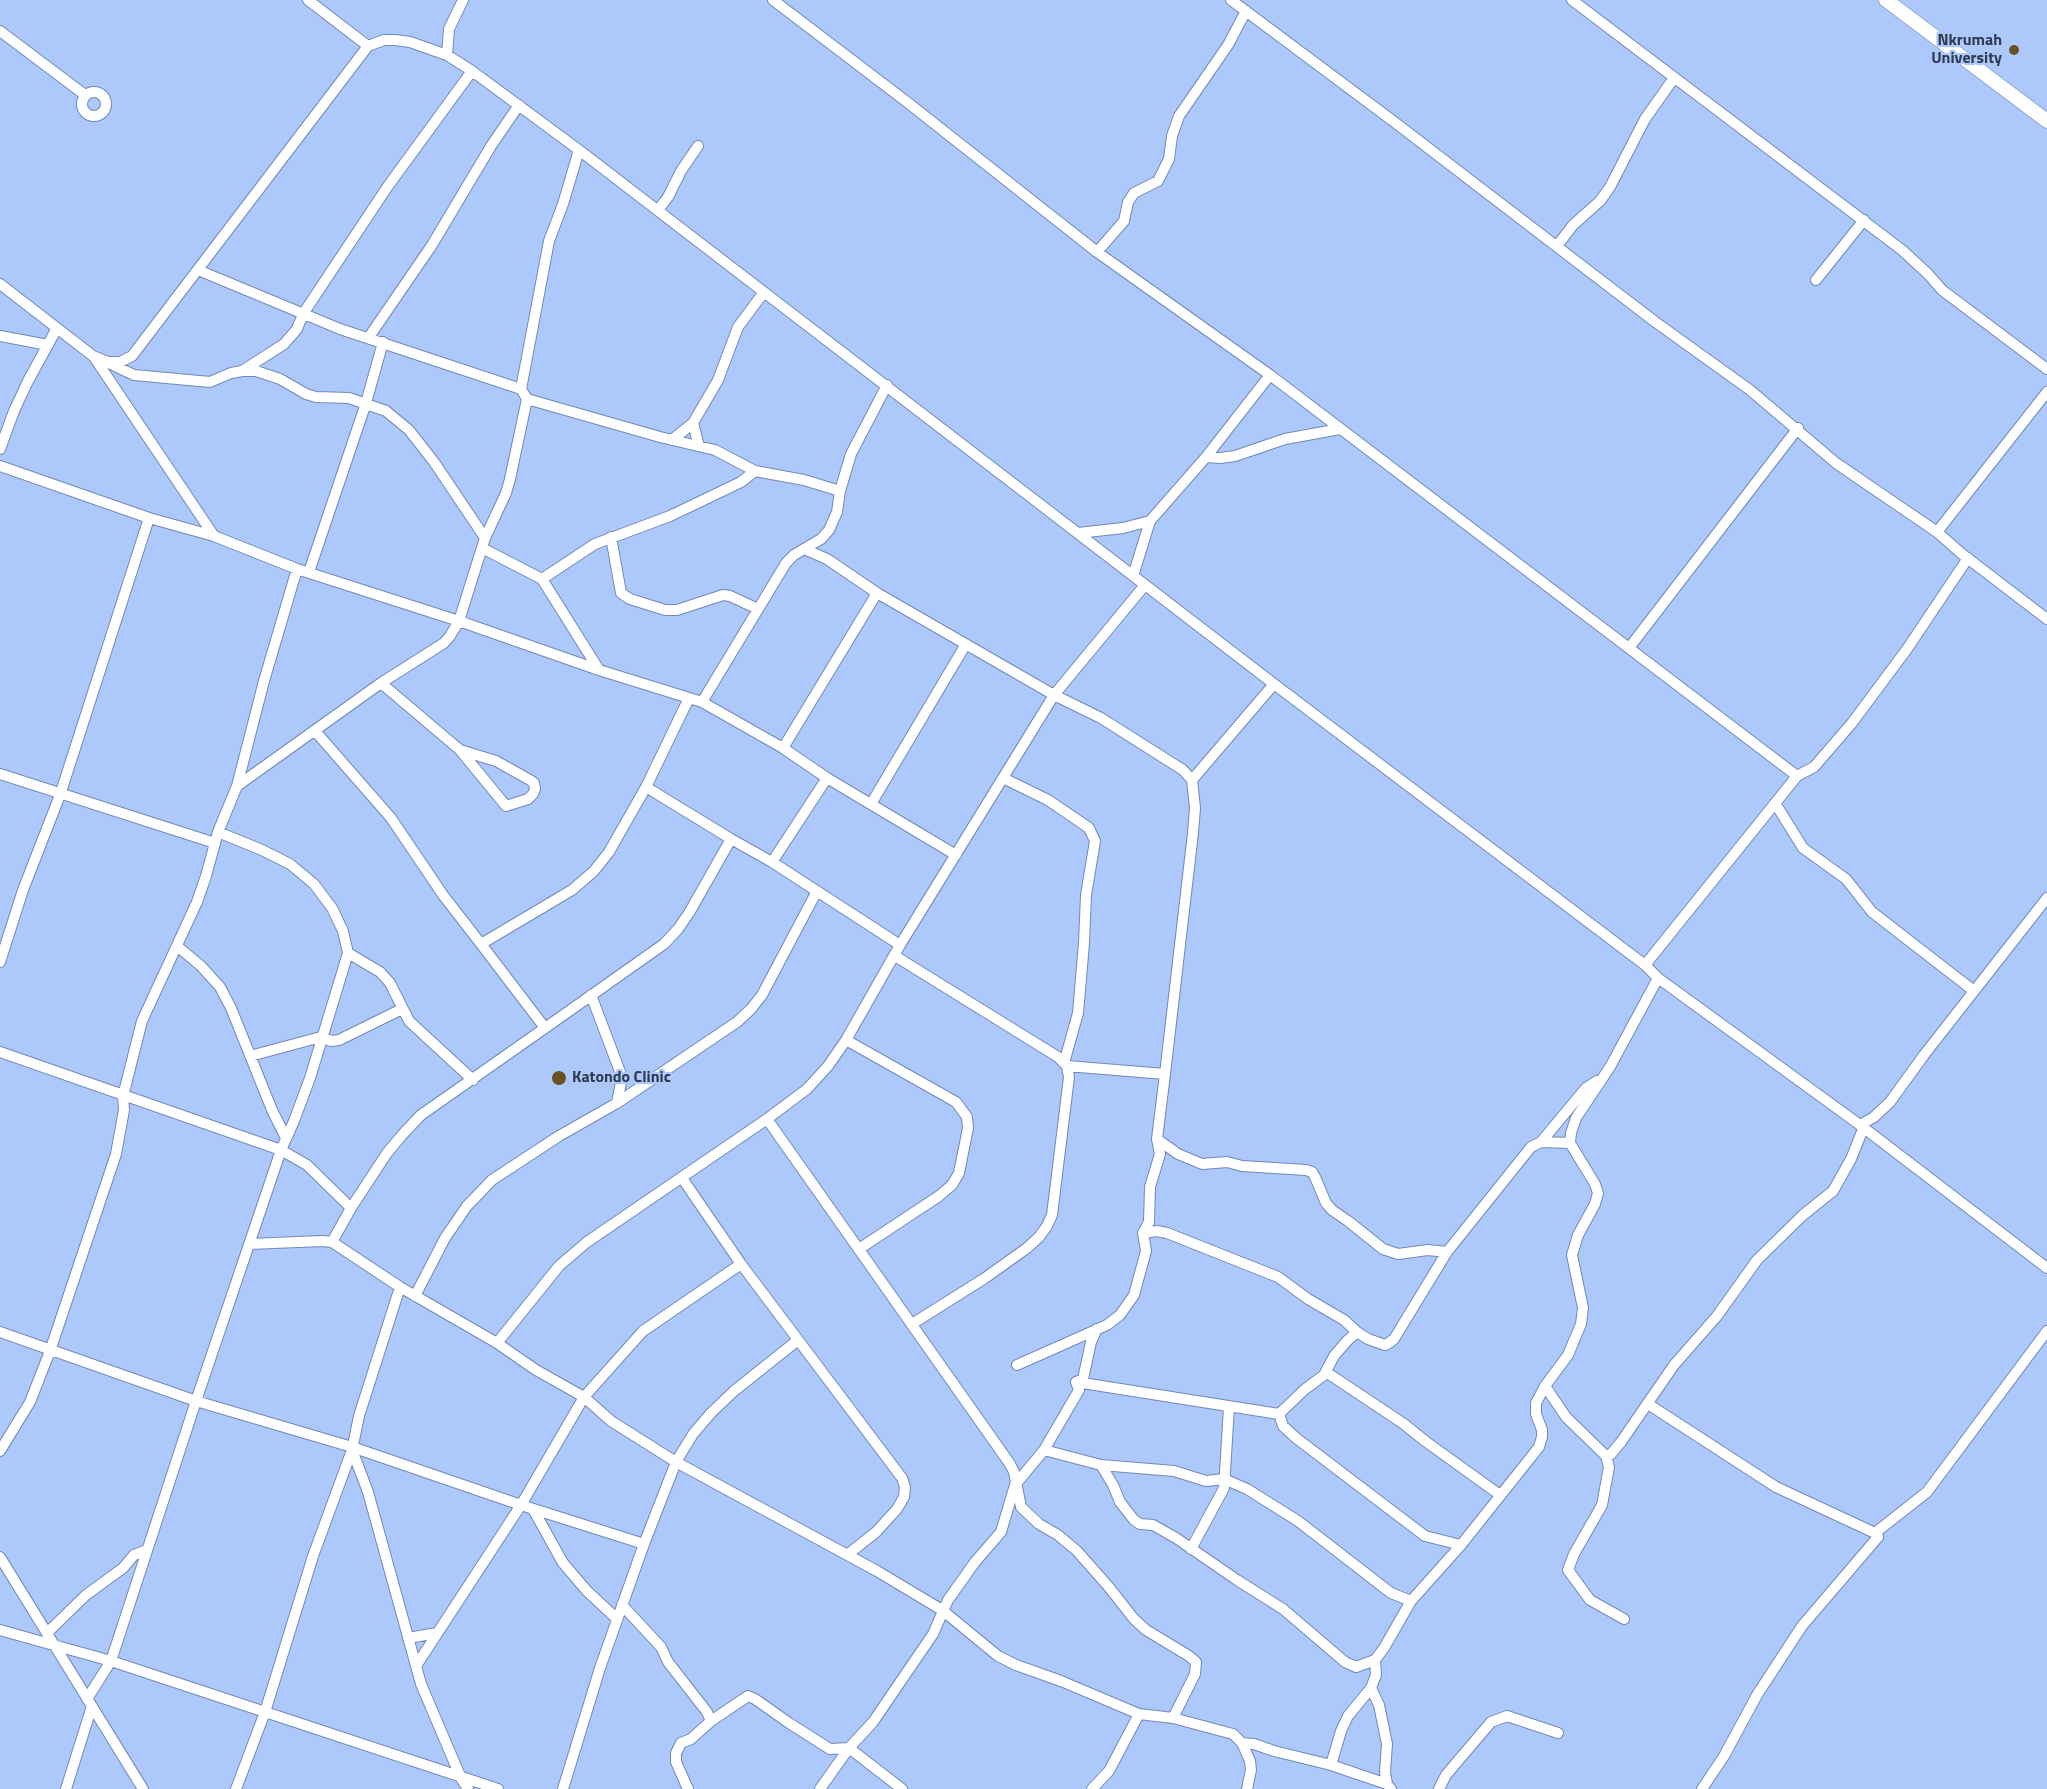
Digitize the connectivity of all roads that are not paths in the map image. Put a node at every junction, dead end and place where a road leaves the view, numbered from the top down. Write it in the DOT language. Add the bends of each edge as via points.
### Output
graph roads {
  1 [pos="308,0"];
  2 [pos="454,0"];
  3 [pos="463,0"];
  4 [pos="773,0"];
  5 [pos="1231,0"];
  6 [pos="1572,0"];
  7 [pos="1886,0"];
  8 [pos="1246,11"];
  9 [pos="455,12"];
  10 [pos="0,32"];
  11 [pos="368,46"];
  12 [pos="447,55"];
  13 [pos="472,71"];
  14 [pos="1674,78"];
  15 [pos="85,95"];
  16 [pos="519,105"];
  17 [pos="2047,121"];
  18 [pos="698,146"];
  19 [pos="579,150"];
  20 [pos="658,210"];
  21 [pos="1864,220"];
  22 [pos="1557,246"];
  23 [pos="1097,252"];
  24 [pos="198,270"];
  25 [pos="1816,280"];
  26 [pos="0,284"];
  27 [pos="764,292"];
  28 [pos="303,314"];
  29 [pos="57,328"];
  30 [pos="0,336"];
  31 [pos="369,337"];
  32 [pos="383,342"];
  33 [pos="48,345"];
  34 [pos="93,356"];
  35 [pos="108,362"];
  36 [pos="2047,369"];
  37 [pos="242,371"];
  38 [pos="1270,375"];
  39 [pos="887,385"];
  40 [pos="2047,392"];
  41 [pos="524,394"];
  42 [pos="366,404"];
  43 [pos="693,423"];
  44 [pos="1798,428"];
  45 [pos="1340,429"];
  46 [pos="672,440"];
  47 [pos="699,446"];
  48 [pos="0,449"];
  49 [pos="1206,457"];
  50 [pos="0,466"];
  51 [pos="755,471"];
  52 [pos="840,491"];
  53 [pos="149,518"];
  54 [pos="1150,521"];
  55 [pos="1078,532"];
  56 [pos="1936,532"];
  57 [pos="214,536"];
  58 [pos="611,537"];
  59 [pos="821,539"];
  60 [pos="483,543"];
  61 [pos="804,549"];
  62 [pos="1968,558"];
  63 [pos="827,559"];
  64 [pos="297,569"];
  65 [pos="309,572"];
  66 [pos="1134,576"];
  67 [pos="542,579"];
  68 [pos="1145,585"];
  69 [pos="877,593"];
  70 [pos="758,609"];
  71 [pos="2047,619"];
  72 [pos="459,621"];
  73 [pos="966,644"];
  74 [pos="1629,648"];
  75 [pos="599,670"];
  76 [pos="381,683"];
  77 [pos="1274,684"];
  78 [pos="1054,695"];
  79 [pos="689,698"];
  80 [pos="702,702"];
  81 [pos="315,731"];
  82 [pos="783,748"];
  83 [pos="460,750"];
  84 [pos="0,774"];
  85 [pos="1797,776"];
  86 [pos="827,777"];
  87 [pos="1003,778"];
  88 [pos="1192,780"];
  89 [pos="237,786"];
  90 [pos="646,787"];
  91 [pos="60,795"];
  92 [pos="1776,803"];
  93 [pos="871,804"];
  94 [pos="217,838"];
  95 [pos="731,839"];
  96 [pos="956,855"];
  97 [pos="772,862"];
  98 [pos="817,891"];
  99 [pos="2047,898"];
  100 [pos="481,944"];
  101 [pos="900,945"];
  102 [pos="177,946"];
  103 [pos="348,953"];
  104 [pos="895,956"];
  105 [pos="0,962"];
  106 [pos="1646,965"];
  107 [pos="1658,978"];
  108 [pos="1974,991"];
  109 [pos="591,995"];
  110 [pos="402,1009"];
  111 [pos="545,1028"];
  112 [pos="321,1037"];
  113 [pos="846,1040"];
  114 [pos="0,1052"];
  115 [pos="250,1056"];
  116 [pos="1065,1065"];
  117 [pos="1164,1074"];
  118 [pos="622,1077"];
  119 [pos="1603,1077"];
  120 [pos="473,1080"];
  121 [pos="640,1087"];
  122 [pos="123,1096"];
  123 [pos="616,1103"];
  124 [pos="767,1119"];
  125 [pos="1861,1127"];
  126 [pos="286,1138"];
  127 [pos="1157,1139"];
  128 [pos="1541,1142"];
  129 [pos="1570,1143"];
  130 [pos="281,1150"];
  131 [pos="682,1178"];
  132 [pos="351,1208"];
  133 [pos="1143,1233"];
  134 [pos="332,1242"];
  135 [pos="249,1244"];
  136 [pos="859,1249"];
  137 [pos="1447,1252"];
  138 [pos="741,1264"];
  139 [pos="2047,1268"];
  140 [pos="400,1287"];
  141 [pos="415,1296"];
  142 [pos="912,1324"];
  143 [pos="1097,1329"];
  144 [pos="2047,1331"];
  145 [pos="0,1332"];
  146 [pos="1357,1332"];
  147 [pos="798,1340"];
  148 [pos="497,1343"];
  149 [pos="50,1351"];
  150 [pos="1017,1365"];
  151 [pos="1326,1372"];
  152 [pos="1076,1382"];
  153 [pos="1545,1386"];
  154 [pos="584,1397"];
  155 [pos="195,1401"];
  156 [pos="1647,1404"];
  157 [pos="1229,1407"];
  158 [pos="1279,1414"];
  159 [pos="352,1448"];
  160 [pos="1044,1449"];
  161 [pos="0,1451"];
  162 [pos="1606,1456"];
  163 [pos="676,1462"];
  164 [pos="1101,1465"];
  165 [pos="1224,1479"];
  166 [pos="1015,1485"];
  167 [pos="1500,1495"];
  168 [pos="521,1505"];
  169 [pos="533,1509"];
  170 [pos="1875,1533"];
  171 [pos="644,1544"];
  172 [pos="1461,1545"];
  173 [pos="1191,1549"];
  174 [pos="147,1550"];
  175 [pos="847,1556"];
  176 [pos="0,1557"];
  177 [pos="1411,1601"];
  178 [pos="622,1605"];
  179 [pos="942,1610"];
  180 [pos="617,1619"];
  181 [pos="1624,1619"];
  182 [pos="0,1630"];
  183 [pos="47,1633"];
  184 [pos="437,1633"];
  185 [pos="408,1638"];
  186 [pos="55,1646"];
  187 [pos="1375,1660"];
  188 [pos="111,1661"];
  189 [pos="416,1666"];
  190 [pos="1371,1689"];
  191 [pos="90,1703"];
  192 [pos="265,1712"];
  193 [pos="1139,1714"];
  194 [pos="1173,1718"];
  195 [pos="711,1721"];
  196 [pos="1558,1733"];
  197 [pos="1242,1743"];
  198 [pos="849,1748"];
  199 [pos="1331,1765"];
  200 [pos="461,1778"];
  201 [pos="1389,1786"];
  202 [pos="66,1789"];
  203 [pos="143,1789"];
  204 [pos="236,1789"];
  205 [pos="468,1789"];
  206 [pos="498,1789"];
  207 [pos="563,1789"];
  208 [pos="688,1789"];
  209 [pos="820,1789"];
  210 [pos="902,1789"];
  211 [pos="1092,1789"];
  212 [pos="1247,1789"];
  213 [pos="1439,1789"];
  214 [pos="1702,1789"];
  1 -- 11 [label="street"];
  2 -- 9 [label="street"];
  3 -- 9 [label="street"];
  4 -- 23 [label="street"];
  5 -- 8 [label="street"];
  6 -- 14 [label="street"];
  7 -- 17 [label="street"];
  8 -- 22 [label="street"];
  8 -- 23 [label="street" via="1228,45 1179,116 1169,159 1158,182 1134,193 1124,221"];
  9 -- 12 [label="street" via="448,29"];
  10 -- 15 [label="street"];
  11 -- 12 [label="street" via="395,39"];
  11 -- 24 [label="street"];
  12 -- 13 [label="street"];
  13 -- 16 [label="street"];
  13 -- 28 [label="street" via="388,186"];
  14 -- 21 [label="street"];
  14 -- 22 [label="street" via="1645,119 1600,201"];
  16 -- 19 [label="street"];
  16 -- 31 [label="street"];
  18 -- 20 [label="street"];
  19 -- 20 [label="street"];
  19 -- 41 [label="street" via="549,241"];
  20 -- 27 [label="street"];
  21 -- 25 [label="street"];
  21 -- 36 [label="street" via="1958,304"];
  22 -- 44 [label="street"];
  23 -- 38 [label="street"];
  24 -- 28 [label="street"];
  24 -- 35 [label="street" via="132,356"];
  26 -- 29 [label="street"];
  27 -- 39 [label="street"];
  27 -- 43 [label="street" via="738,327 717,380"];
  28 -- 31 [label="street"];
  28 -- 37 [label="street" via="291,337"];
  29 -- 33 [label="street"];
  29 -- 34 [label="street"];
  30 -- 33 [label="street"];
  31 -- 32 [label="street"];
  32 -- 41 [label="street"];
  32 -- 42 [label="street"];
  33 -- 48 [label="street" via="14,411"];
  34 -- 35 [label="street"];
  34 -- 57 [label="street"];
  35 -- 37 [label="street" via="134,375 210,382"];
  37 -- 42 [label="street" via="270,374 316,397 349,398"];
  38 -- 45 [label="street"];
  38 -- 49 [label="street"];
  39 -- 52 [label="street" via="851,454"];
  39 -- 55 [label="street"];
  40 -- 56 [label="street"];
  41 -- 46 [label="street"];
  41 -- 60 [label="street" via="510,479"];
  42 -- 60 [label="street" via="386,411 409,430 446,479"];
  42 -- 65 [label="street"];
  43 -- 46 [label="street"];
  43 -- 47 [label="street"];
  44 -- 56 [label="street" via="1836,463"];
  44 -- 74 [label="street"];
  45 -- 49 [label="street" via="1285,439 1235,456"];
  45 -- 74 [label="street"];
  46 -- 47 [label="street"];
  47 -- 51 [label="street" via="716,450"];
  49 -- 54 [label="street"];
  50 -- 53 [label="street"];
  51 -- 52 [label="street"];
  51 -- 58 [label="street" via="710,497"];
  52 -- 59 [label="street" via="837,512"];
  53 -- 57 [label="street"];
  53 -- 91 [label="street"];
  54 -- 55 [label="street"];
  54 -- 66 [label="street"];
  55 -- 66 [label="street"];
  56 -- 62 [label="street"];
  57 -- 64 [label="street"];
  58 -- 67 [label="street"];
  58 -- 70 [label="street" via="621,593 630,599 677,610 723,595"];
  59 -- 61 [label="street"];
  59 -- 63 [label="street"];
  60 -- 67 [label="street"];
  60 -- 72 [label="street"];
  61 -- 63 [label="street"];
  61 -- 70 [label="street" via="786,563"];
  62 -- 71 [label="street"];
  62 -- 85 [label="street" via="1852,723 1814,767"];
  63 -- 69 [label="street"];
  64 -- 65 [label="street"];
  64 -- 89 [label="street"];
  65 -- 72 [label="street"];
  66 -- 68 [label="street"];
  67 -- 75 [label="street"];
  68 -- 77 [label="street"];
  68 -- 78 [label="street"];
  69 -- 73 [label="street"];
  69 -- 82 [label="street"];
  70 -- 80 [label="street"];
  72 -- 75 [label="street"];
  72 -- 76 [label="street" via="444,643"];
  73 -- 78 [label="street"];
  73 -- 93 [label="street"];
  74 -- 85 [label="street"];
  75 -- 79 [label="street"];
  76 -- 81 [label="street"];
  76 -- 83 [label="street"];
  77 -- 88 [label="street"];
  77 -- 106 [label="street"];
  78 -- 87 [label="street"];
  78 -- 88 [label="street" via="1101,718 1183,770"];
  79 -- 80 [label="street"];
  79 -- 90 [label="street"];
  80 -- 82 [label="street"];
  81 -- 89 [label="street"];
  81 -- 100 [label="street" via="391,818"];
  82 -- 86 [label="street"];
  83 -- 83 [label="street" via="496,761 530,780 534,783 533,794 506,806"];
  84 -- 91 [label="street"];
  85 -- 92 [label="street"];
  86 -- 93 [label="street"];
  86 -- 97 [label="street"];
  87 -- 96 [label="street"];
  87 -- 116 [label="street" via="1081,822 1095,841 1086,896 1078,1013"];
  88 -- 117 [label="street" via="1193,833"];
  89 -- 94 [label="street"];
  90 -- 95 [label="street"];
  90 -- 100 [label="street" via="609,852 594,870 572,890"];
  91 -- 94 [label="street"];
  91 -- 105 [label="street"];
  92 -- 106 [label="street"];
  92 -- 108 [label="street" via="1803,848 1846,879 1872,912"];
  93 -- 96 [label="street"];
  94 -- 102 [label="street"];
  94 -- 103 [label="street" via="262,850 290,864 314,884 332,908"];
  95 -- 97 [label="street"];
  95 -- 109 [label="street" via="678,929 664,944"];
  96 -- 101 [label="street"];
  97 -- 98 [label="street"];
  98 -- 101 [label="street"];
  98 -- 121 [label="street" via="762,996 751,1009"];
  99 -- 108 [label="street"];
  100 -- 111 [label="street"];
  101 -- 104 [label="street"];
  102 -- 115 [label="street" via="220,987"];
  102 -- 122 [label="street" via="142,1022"];
  103 -- 110 [label="street" via="390,982"];
  103 -- 112 [label="street"];
  104 -- 113 [label="street"];
  104 -- 116 [label="street"];
  106 -- 107 [label="street"];
  107 -- 119 [label="street"];
  107 -- 125 [label="street"];
  108 -- 125 [label="street" via="1890,1102"];
  109 -- 111 [label="street"];
  109 -- 118 [label="street"];
  110 -- 112 [label="street" via="339,1040"];
  110 -- 120 [label="street" via="423,1036"];
  111 -- 120 [label="street"];
  112 -- 115 [label="street"];
  112 -- 126 [label="street" via="310,1078"];
  113 -- 124 [label="street" via="807,1089"];
  113 -- 136 [label="street" via="956,1102 967,1117 968,1128 959,1173 952,1185"];
  114 -- 122 [label="street"];
  115 -- 126 [label="street"];
  116 -- 117 [label="street"];
  116 -- 142 [label="street" via="1069,1077 1052,1215 1047,1226 1027,1248"];
  117 -- 127 [label="street"];
  118 -- 121 [label="street"];
  118 -- 123 [label="street"];
  119 -- 128 [label="street" via="1586,1088"];
  119 -- 129 [label="street" via="1576,1118"];
  120 -- 132 [label="street" via="421,1115 402,1134"];
  121 -- 123 [label="street"];
  122 -- 130 [label="street"];
  122 -- 149 [label="street" via="116,1154"];
  123 -- 141 [label="street" via="492,1180 467,1206 445,1238"];
  124 -- 131 [label="street"];
  124 -- 136 [label="street"];
  125 -- 139 [label="street"];
  125 -- 156 [label="street" via="1851,1159 1833,1191 1757,1260 1728,1303 1686,1350"];
  126 -- 130 [label="street"];
  127 -- 133 [label="street" via="1160,1154 1150,1187 1149,1222"];
  127 -- 137 [label="street" via="1202,1164 1222,1162 1312,1172 1332,1210 1383,1249 1398,1254"];
  128 -- 129 [label="street"];
  128 -- 137 [label="street" via="1531,1147"];
  129 -- 153 [label="street" via="1598,1193 1572,1256 1583,1308 1581,1324 1568,1355"];
  130 -- 132 [label="street" via="307,1165"];
  130 -- 135 [label="street"];
  131 -- 138 [label="street"];
  131 -- 148 [label="street" via="587,1242 559,1266"];
  132 -- 134 [label="street"];
  133 -- 143 [label="street" via="1146,1251 1134,1295 1120,1315"];
  133 -- 146 [label="street" via="1167,1233 1278,1277"];
  134 -- 135 [label="street"];
  134 -- 140 [label="street"];
  135 -- 155 [label="street"];
  136 -- 142 [label="street"];
  137 -- 146 [label="street" via="1394,1339 1385,1345"];
  138 -- 147 [label="street"];
  138 -- 154 [label="street" via="643,1331"];
  140 -- 141 [label="street"];
  140 -- 159 [label="street"];
  141 -- 148 [label="street"];
  142 -- 166 [label="street" via="1010,1464"];
  143 -- 150 [label="street"];
  143 -- 152 [label="street" via="1083,1378"];
  144 -- 170 [label="street" via="1927,1492"];
  145 -- 149 [label="street"];
  146 -- 151 [label="street" via="1334,1356"];
  147 -- 163 [label="street" via="711,1413"];
  147 -- 175 [label="street" via="905,1487 897,1509"];
  148 -- 154 [label="street"];
  149 -- 155 [label="street"];
  149 -- 161 [label="street" via="30,1402"];
  151 -- 158 [label="street"];
  151 -- 167 [label="street"];
  152 -- 157 [label="street"];
  152 -- 160 [label="street" via="1078,1390"];
  153 -- 162 [label="street" via="1566,1417"];
  153 -- 167 [label="street" via="1536,1404 1542,1430 1539,1447"];
  154 -- 163 [label="street" via="611,1420"];
  154 -- 168 [label="street"];
  155 -- 159 [label="street"];
  155 -- 174 [label="street"];
  156 -- 162 [label="street" via="1616,1449"];
  156 -- 170 [label="street" via="1776,1487"];
  157 -- 158 [label="street"];
  157 -- 165 [label="street"];
  158 -- 172 [label="street" via="1283,1426 1296,1438 1425,1536"];
  159 -- 168 [label="street"];
  159 -- 185 [label="street"];
  159 -- 192 [label="street" via="313,1556"];
  160 -- 164 [label="street"];
  160 -- 166 [label="street"];
  162 -- 181 [label="street" via="1609,1467 1602,1505 1568,1570 1590,1599"];
  163 -- 171 [label="street"];
  163 -- 175 [label="street"];
  164 -- 165 [label="street" via="1174,1471 1206,1480"];
  164 -- 173 [label="street" via="1119,1502 1134,1520 1153,1526"];
  165 -- 173 [label="street" via="1222,1494"];
  165 -- 177 [label="street" via="1307,1527 1386,1589"];
  166 -- 179 [label="street" via="1001,1532"];
  166 -- 194 [label="street" via="1018,1502 1026,1513 1077,1551 1134,1619 1196,1662 1195,1674"];
  167 -- 172 [label="street"];
  168 -- 169 [label="street"];
  168 -- 184 [label="street"];
  169 -- 171 [label="street"];
  169 -- 180 [label="street" via="563,1563"];
  170 -- 214 [label="street" via="1878,1538 1786,1648"];
  171 -- 178 [label="street"];
  172 -- 177 [label="street"];
  173 -- 187 [label="street" via="1283,1609 1345,1662 1356,1667"];
  174 -- 183 [label="street" via="134,1555"];
  174 -- 188 [label="street"];
  175 -- 179 [label="street"];
  176 -- 183 [label="street"];
  177 -- 187 [label="street"];
  178 -- 180 [label="street"];
  178 -- 195 [label="street" via="661,1647"];
  179 -- 193 [label="street" via="998,1656"];
  179 -- 198 [label="street" via="929,1639 873,1722"];
  180 -- 207 [label="street"];
  182 -- 186 [label="street"];
  183 -- 186 [label="street"];
  184 -- 185 [label="street"];
  184 -- 189 [label="street"];
  185 -- 189 [label="street"];
  186 -- 188 [label="street"];
  186 -- 191 [label="street"];
  187 -- 190 [label="street" via="1376,1675"];
  188 -- 191 [label="street"];
  188 -- 192 [label="street"];
  189 -- 200 [label="street"];
  190 -- 199 [label="street" via="1348,1716"];
  190 -- 201 [label="street" via="1380,1705"];
  191 -- 202 [label="street"];
  191 -- 203 [label="street"];
  192 -- 200 [label="street"];
  192 -- 204 [label="street"];
  193 -- 194 [label="street"];
  193 -- 211 [label="street" via="1109,1771"];
  194 -- 197 [label="street" via="1233,1734"];
  195 -- 198 [label="street" via="748,1696 830,1749"];
  195 -- 208 [label="street" via="681,1743 676,1753"];
  196 -- 213 [label="street" via="1507,1716 1491,1722 1446,1775"];
  197 -- 199 [label="street"];
  197 -- 212 [label="street" via="1251,1770"];
  198 -- 209 [label="street"];
  198 -- 210 [label="street"];
  199 -- 201 [label="street"];
  200 -- 205 [label="street"];
  200 -- 206 [label="street"];
}
